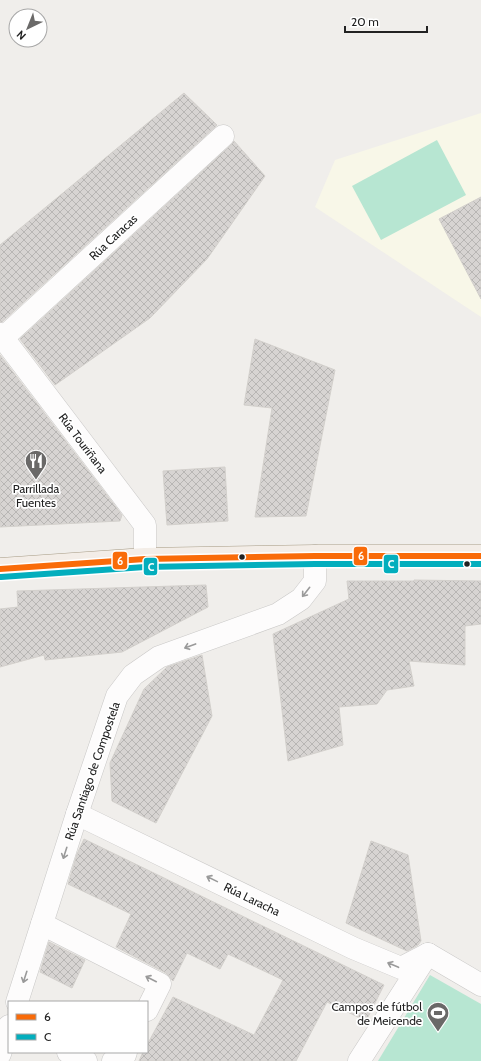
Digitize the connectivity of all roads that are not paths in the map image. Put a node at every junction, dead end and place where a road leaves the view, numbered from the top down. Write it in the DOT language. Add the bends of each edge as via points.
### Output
graph roads {
  1 [pos="223,136"];
  2 [pos="2,336"];
  3 [pos="315,556"];
  4 [pos="481,556"];
  5 [pos="145,559"];
  6 [pos="0,569"];
  7 [pos="77,814"];
  8 [pos="42,924"];
  9 [pos="428,954"];
  10 [pos="481,985"];
  11 [pos="17,1001"];
  12 [pos="148,1008"];
  13 [pos="8,1029"];
  14 [pos="70,1053"];
  15 [pos="126,1053"];
  16 [pos="0,1054"];
  17 [pos="86,1061"];
  18 [pos="113,1061"];
  19 [pos="359,1061"];
  1 -- 2 [label="street, Rúa Caracas"];
  2 -- 5 [label="street, Rúa Touriñana" via="145,525"];
  3 -- 4 [label="main road"];
  3 -- 5 [label="main road"];
  3 -- 7 [label="street, Rúa Santiago de Compostela, one-way" via="315,581 301,599 278,614 159,657 133,675 117,696"];
  5 -- 6 [label="main road"];
  7 -- 8 [label="street, Rúa Santiago de Compostela, one-way"];
  9 -- 7 [label="street, Rúa Laracha, one-way" via="400,968"];
  8 -- 11 [label="street, Rúa Santiago de Compostela, one-way"];
  12 -- 8 [label="street, one-way" via="160,984"];
  9 -- 10 [label="street"];
  9 -- 19 [label="street"];
  13 -- 16 [label="street"];
  14 -- 17 [label="street"];
  15 -- 18 [label="street"];
}
